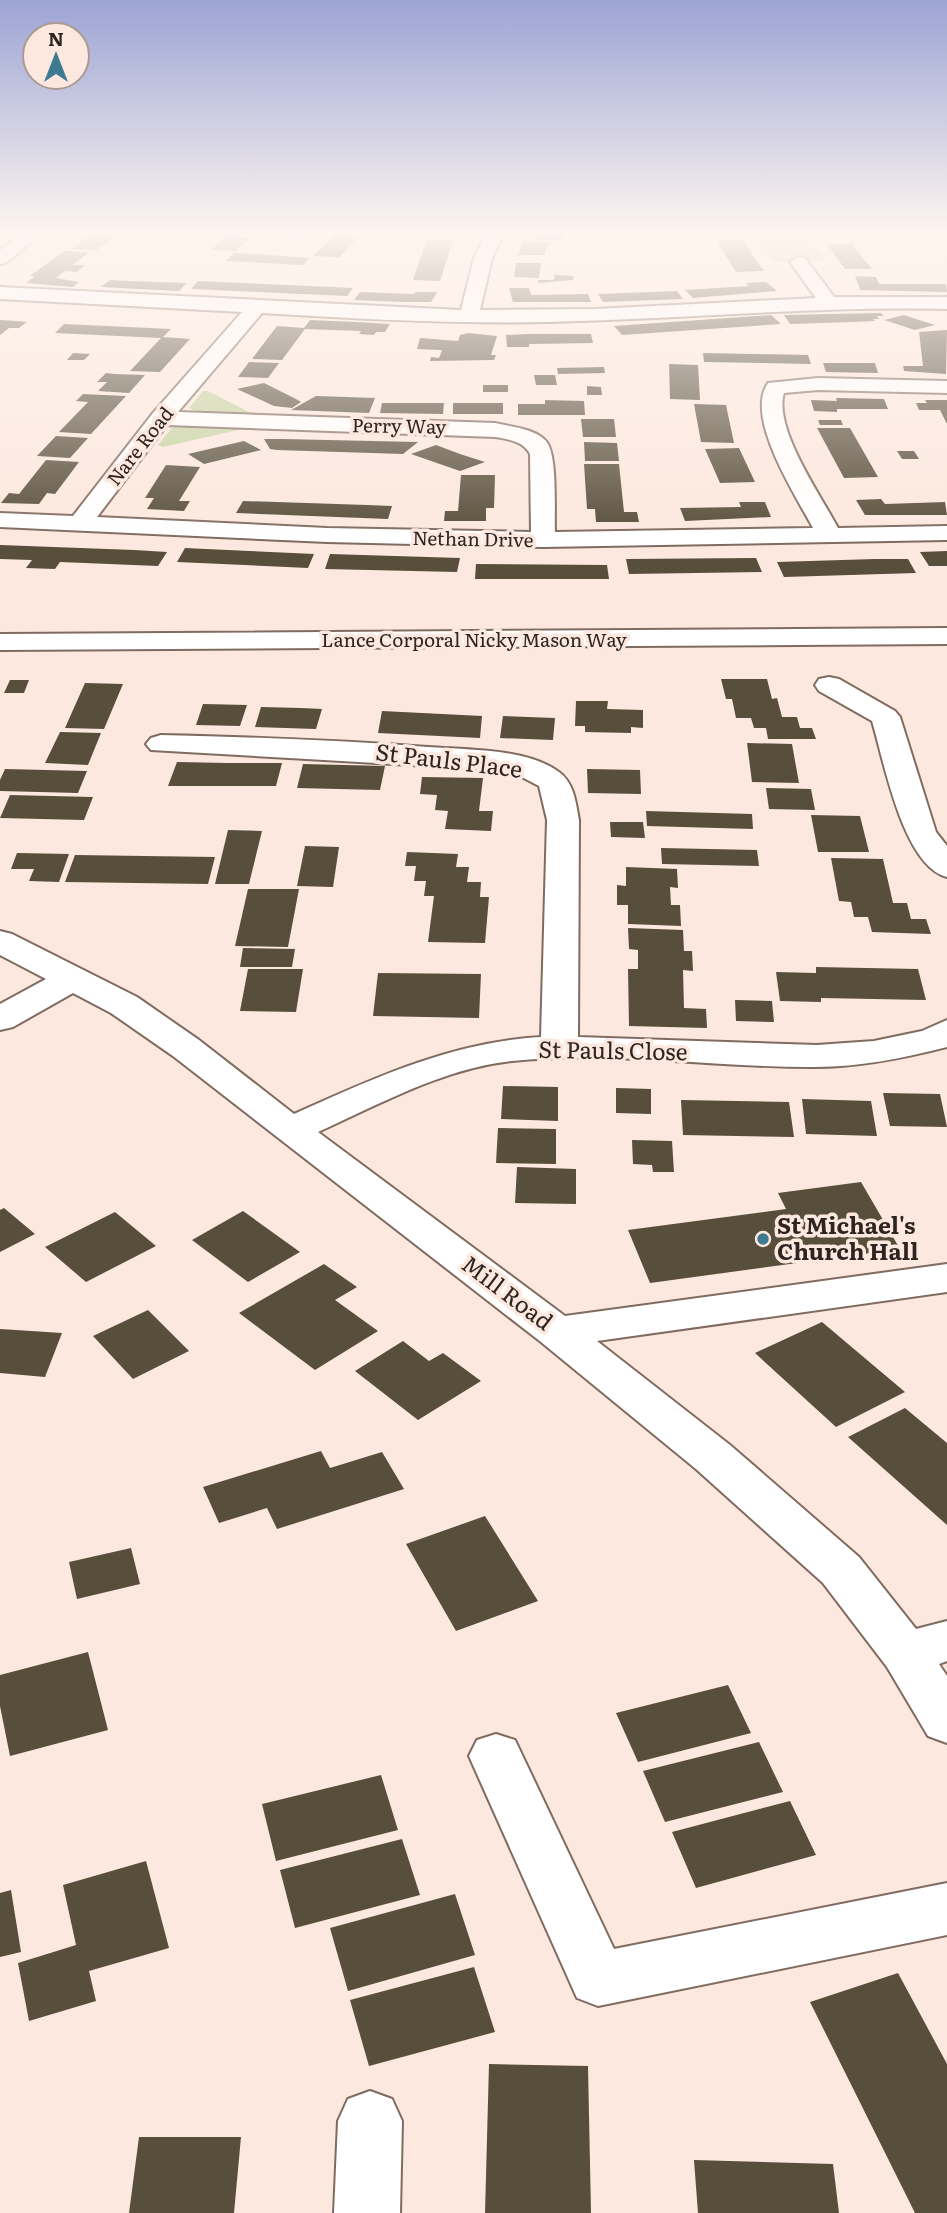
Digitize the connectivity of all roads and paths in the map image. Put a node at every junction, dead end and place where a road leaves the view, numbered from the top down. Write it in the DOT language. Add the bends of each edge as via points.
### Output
graph roads {
  1 [pos="234,333"];
  2 [pos="947,387"];
  3 [pos="161,418"];
  4 [pos="0,520"];
  5 [pos="79,524"];
  6 [pos="947,533"];
  7 [pos="830,536"];
  8 [pos="543,540"];
  9 [pos="947,636"];
  10 [pos="0,642"];
  11 [pos="829,685"];
  12 [pos="161,744"];
  13 [pos="947,867"];
  14 [pos="0,941"];
  15 [pos="72,979"];
  16 [pos="0,1019"];
  17 [pos="947,1031"];
  18 [pos="559,1047"];
  19 [pos="290,1130"];
  20 [pos="947,1278"];
  21 [pos="557,1332"];
  22 [pos="926,1647"];
  23 [pos="947,1721"];
  24 [pos="496,1756"];
  25 [pos="947,1909"];
  26 [pos="370,2122"];
  27 [pos="367,2213"];
  1 -- 3 [label="street, Nare Road"];
  2 -- 7 [label="street" via="795,385 775,387 770,393 780,440"];
  3 -- 5 [label="street, Nare Road"];
  3 -- 8 [label="street, Perry Way" via="467,428 522,436 537,445 541,454"];
  4 -- 5 [label="street, Nethan Drive"];
  5 -- 8 [label="street, Nethan Drive"];
  6 -- 7 [label="street, Nethan Drive"];
  7 -- 8 [label="street, Nethan Drive"];
  9 -- 10 [label="street, Lance Corporal Nicky Mason Way"];
  11 -- 13 [label="street" via="885,717 921,834"];
  12 -- 18 [label="street, St Pauls Place" via="340,748 465,759 530,770 551,781 563,820"];
  14 -- 15 [label="street, Mill Road"];
  15 -- 16 [label="street"];
  15 -- 19 [label="street, Mill Road" via="176,1041"];
  17 -- 18 [label="street, St Pauls Close" via="934,1039 874,1052 817,1056"];
  18 -- 19 [label="street, St Pauls Close" via="453,1062"];
  19 -- 21 [label="street, Mill Road"];
  20 -- 21 [label="street"];
  21 -- 22 [label="street, Mill Road" via="713,1457"];
  22 -- 23 [label="street, Mill Road"];
  24 -- 25 [label="street" via="598,1979"];
  26 -- 27 [label="street"];
}
